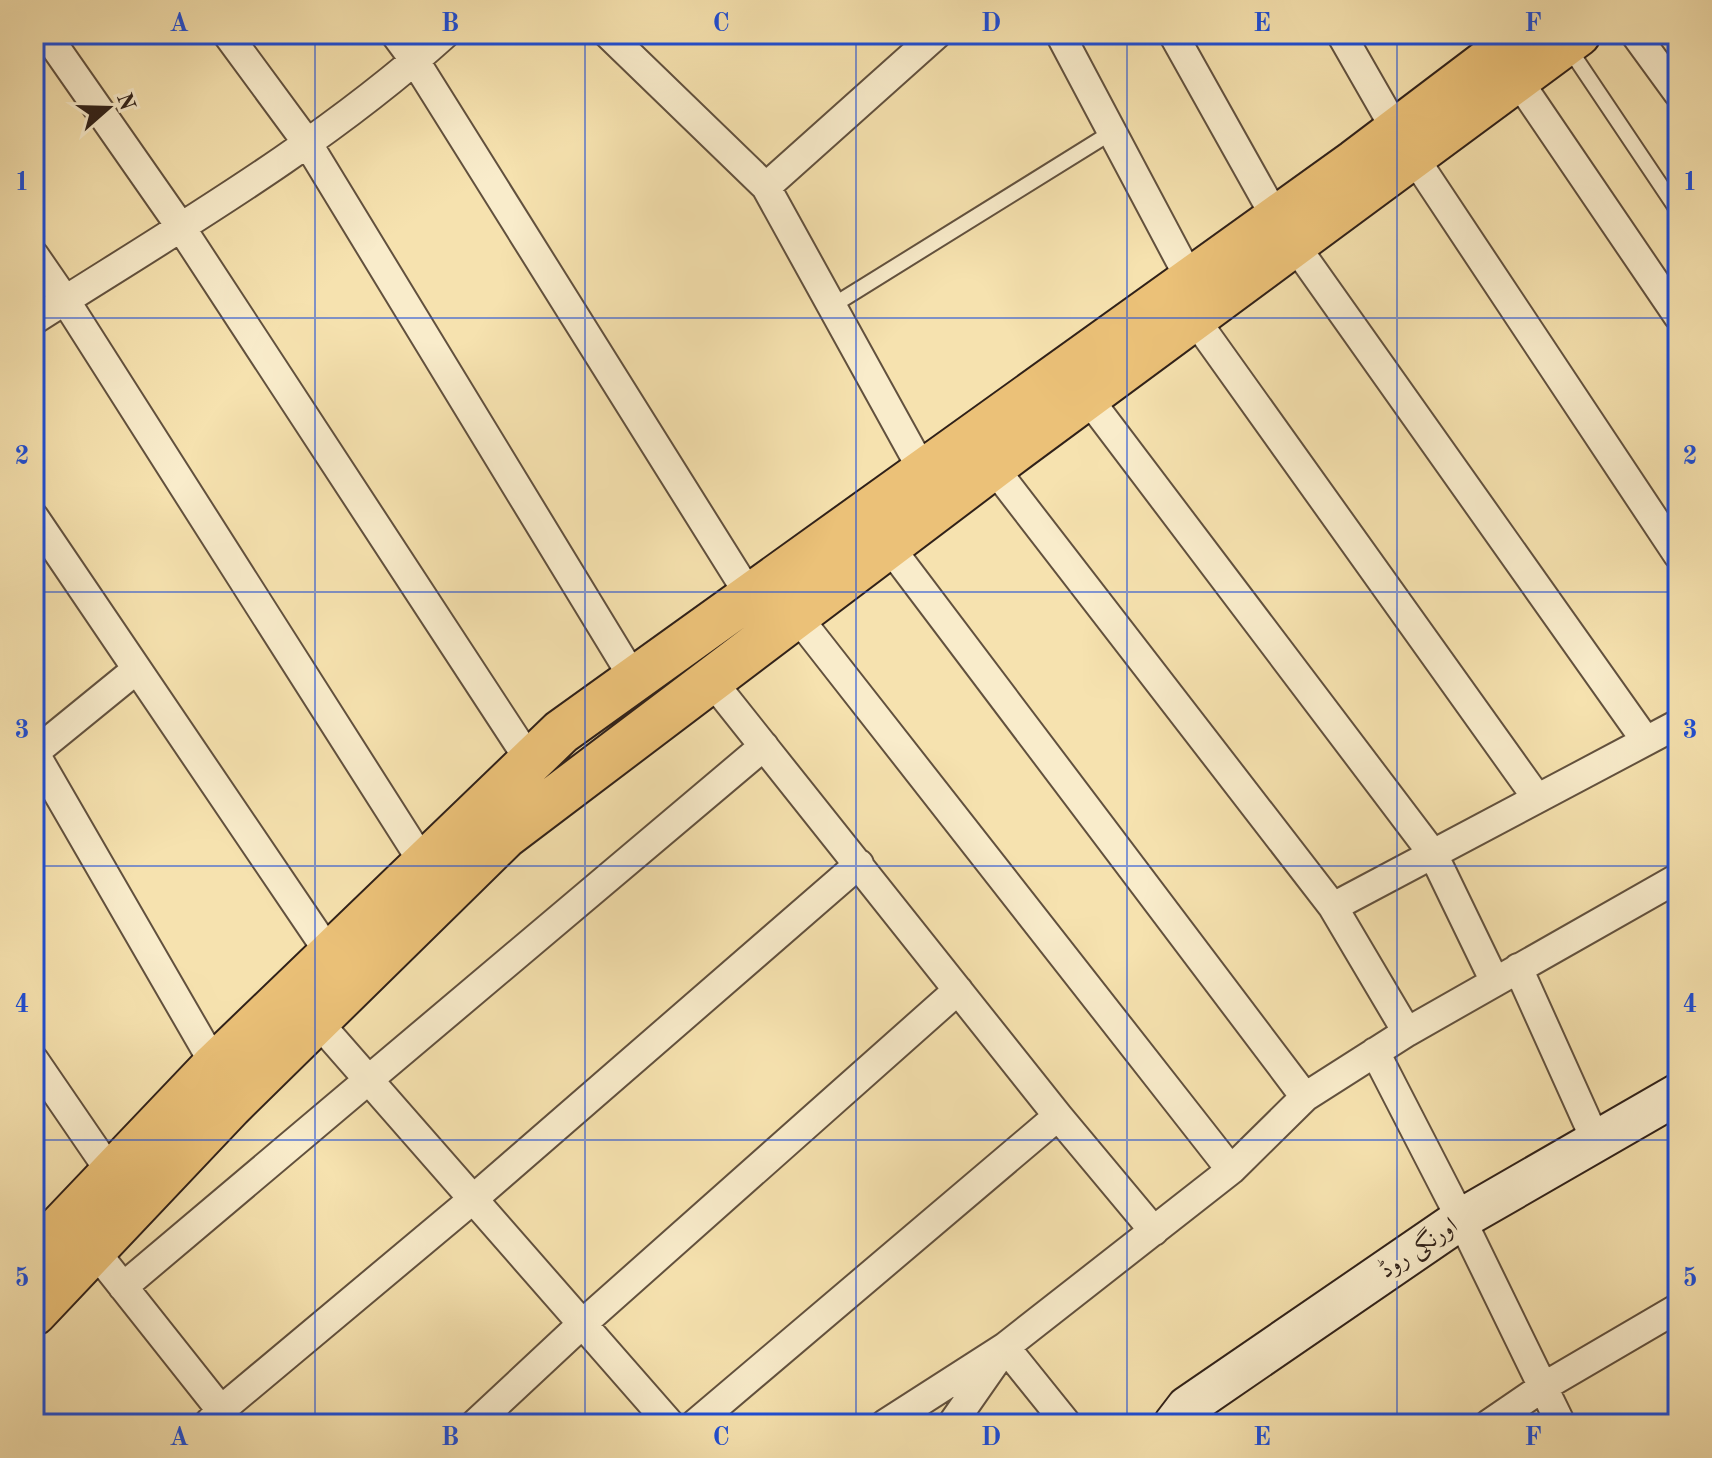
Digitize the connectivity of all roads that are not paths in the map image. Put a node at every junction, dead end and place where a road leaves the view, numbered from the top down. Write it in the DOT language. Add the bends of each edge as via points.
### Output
graph roads {
  1 [pos="46,34"];
  2 [pos="227,34"];
  3 [pos="395,34"];
  4 [pos="445,34"];
  5 [pos="608,34"];
  6 [pos="937,34"];
  7 [pos="1060,34"];
  8 [pos="1173,34"];
  9 [pos="1341,34"];
  10 [pos="1635,34"];
  11 [pos="1556,37"];
  12 [pos="415,61"];
  13 [pos="1517,79"];
  14 [pos="1678,93"];
  15 [pos="1112,132"];
  16 [pos="1405,143"];
  17 [pos="308,144"];
  18 [pos="766,187"];
  19 [pos="1678,211"];
  20 [pos="180,226"];
  21 [pos="1285,231"];
  22 [pos="34,255"];
  23 [pos="1192,298"];
  24 [pos="65,300"];
  25 [pos="832,306"];
  26 [pos="1678,316"];
  27 [pos="34,320"];
  28 [pos="1087,397"];
  29 [pos="993,467"];
  30 [pos="923,471"];
  31 [pos="34,517"];
  32 [pos="888,545"];
  33 [pos="1678,555"];
  34 [pos="750,596"];
  35 [pos="796,615"];
  36 [pos="137,669"];
  37 [pos="634,679"];
  38 [pos="711,680"];
  39 [pos="1678,724"];
  40 [pos="1646,741"];
  41 [pos="764,746"];
  42 [pos="34,753"];
  43 [pos="530,761"];
  44 [pos="1537,798"];
  45 [pos="1433,854"];
  46 [pos="424,864"];
  47 [pos="859,864"];
  48 [pos="1678,878"];
  49 [pos="1333,907"];
  50 [pos="330,954"];
  51 [pos="1506,975"];
  52 [pos="958,990"];
  53 [pos="317,1021"];
  54 [pos="1407,1032"];
  55 [pos="1375,1052"];
  56 [pos="34,1060"];
  57 [pos="215,1065"];
  58 [pos="369,1080"];
  59 [pos="1678,1094"];
  60 [pos="1305,1097"];
  61 [pos="1058,1116"];
  62 [pos="1596,1141"];
  63 [pos="1231,1170"];
  64 [pos="112,1174"];
  65 [pos="472,1200"];
  66 [pos="1461,1219"];
  67 [pos="1154,1231"];
  68 [pos="94,1250"];
  69 [pos="34,1255"];
  70 [pos="123,1287"];
  71 [pos="1678,1308"];
  72 [pos="34,1313"];
  73 [pos="581,1325"];
  74 [pos="1005,1347"];
  75 [pos="1543,1387"];
  76 [pos="220,1419"];
  77 [pos="663,1422"];
  78 [pos="475,1424"];
  79 [pos="695,1424"];
  80 [pos="885,1424"];
  81 [pos="952,1424"];
  82 [pos="1067,1424"];
  83 [pos="1174,1424"];
  84 [pos="1489,1424"];
  85 [pos="1561,1424"];
  1 -- 20 [label="street"];
  2 -- 17 [label="street"];
  3 -- 12 [label="street"];
  4 -- 12 [label="street"];
  5 -- 18 [label="street"];
  6 -- 18 [label="street"];
  7 -- 15 [label="street"];
  8 -- 21 [label="street"];
  9 -- 16 [label="street"];
  10 -- 14 [label="street"];
  11 -- 13 [label="main road"];
  11 -- 16 [label="main road"];
  11 -- 19 [label="lane"];
  12 -- 17 [label="street"];
  12 -- 34 [label="street"];
  13 -- 16 [label="main road"];
  13 -- 26 [label="street"];
  15 -- 23 [label="street"];
  15 -- 25 [label="lane"];
  16 -- 21 [label="main road"];
  16 -- 33 [label="street"];
  17 -- 20 [label="street"];
  17 -- 37 [label="street"];
  18 -- 25 [label="street"];
  20 -- 24 [label="street"];
  20 -- 43 [label="street"];
  21 -- 23 [label="main road"];
  21 -- 40 [label="street"];
  22 -- 24 [label="street"];
  23 -- 28 [label="main road"];
  23 -- 30 [label="main road"];
  23 -- 44 [label="street"];
  24 -- 27 [label="street"];
  24 -- 46 [label="street"];
  25 -- 30 [label="street"];
  28 -- 29 [label="main road"];
  28 -- 45 [label="street"];
  29 -- 32 [label="main road"];
  29 -- 49 [label="street"];
  30 -- 34 [label="main road"];
  31 -- 36 [label="street"];
  32 -- 35 [label="main road"];
  32 -- 60 [label="street"];
  34 -- 37 [label="main road"];
  35 -- 38 [label="main road"];
  35 -- 63 [label="street"];
  36 -- 42 [label="street"];
  36 -- 50 [label="street"];
  37 -- 43 [label="main road"];
  38 -- 41 [label="street"];
  38 -- 53 [label="main road" via="505,836"];
  39 -- 40 [label="street"];
  40 -- 44 [label="street"];
  41 -- 47 [label="street"];
  41 -- 58 [label="street"];
  42 -- 57 [label="street"];
  43 -- 46 [label="main road"];
  44 -- 45 [label="street"];
  45 -- 49 [label="street"];
  45 -- 51 [label="street"];
  46 -- 50 [label="main road"];
  47 -- 52 [label="street"];
  47 -- 65 [label="street"];
  48 -- 51 [label="street"];
  49 -- 54 [label="street"];
  50 -- 57 [label="main road"];
  51 -- 54 [label="street"];
  51 -- 62 [label="street"];
  52 -- 61 [label="street"];
  52 -- 73 [label="street"];
  53 -- 58 [label="street"];
  53 -- 68 [label="main road"];
  54 -- 55 [label="street"];
  55 -- 60 [label="street"];
  55 -- 66 [label="street"];
  56 -- 64 [label="street"];
  57 -- 64 [label="main road"];
  58 -- 65 [label="street"];
  58 -- 70 [label="street"];
  59 -- 62 [label="street, اورنگی روڈ"];
  60 -- 63 [label="street"];
  61 -- 67 [label="street"];
  61 -- 79 [label="street"];
  62 -- 66 [label="street, اورنگی روڈ"];
  63 -- 67 [label="street"];
  64 -- 69 [label="main road"];
  65 -- 73 [label="street"];
  65 -- 76 [label="street"];
  66 -- 75 [label="street"];
  66 -- 83 [label="street, اورنگی روڈ" via="1187,1407"];
  67 -- 74 [label="street"];
  68 -- 70 [label="street"];
  68 -- 72 [label="main road"];
  70 -- 76 [label="street"];
  71 -- 75 [label="street"];
  73 -- 77 [label="street"];
  73 -- 78 [label="street"];
  74 -- 80 [label="street"];
  74 -- 81 [label="street"];
  74 -- 82 [label="street"];
  75 -- 84 [label="street"];
  75 -- 85 [label="street"];
}
